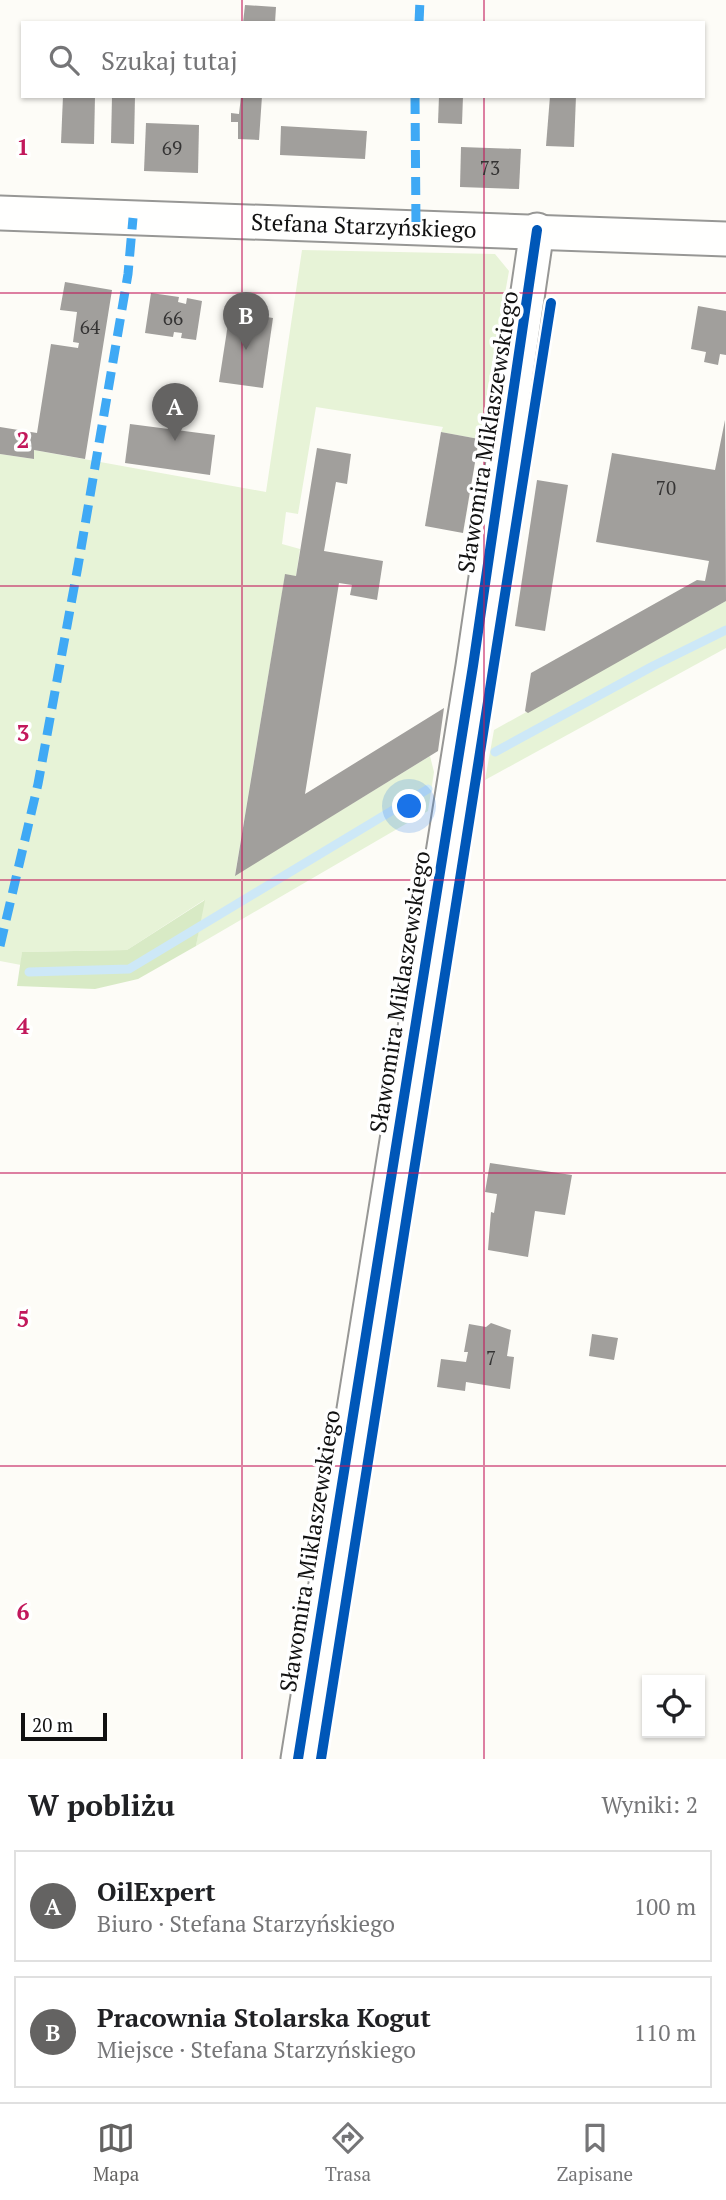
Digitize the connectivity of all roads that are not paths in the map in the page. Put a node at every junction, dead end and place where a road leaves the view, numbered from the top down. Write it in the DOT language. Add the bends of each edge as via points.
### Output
graph roads {
  1 [pos="0,213"];
  2 [pos="537,230"];
  3 [pos="726,239"];
  4 [pos="298,1759"];
  1 -- 2 [label="street, Stefana Starzyńskiego"];
  2 -- 3 [label="street, Stefana Starzyńskiego"];
  2 -- 4 [label="street, Sławomira Miklaszewskiego" via="473,666"];
}
